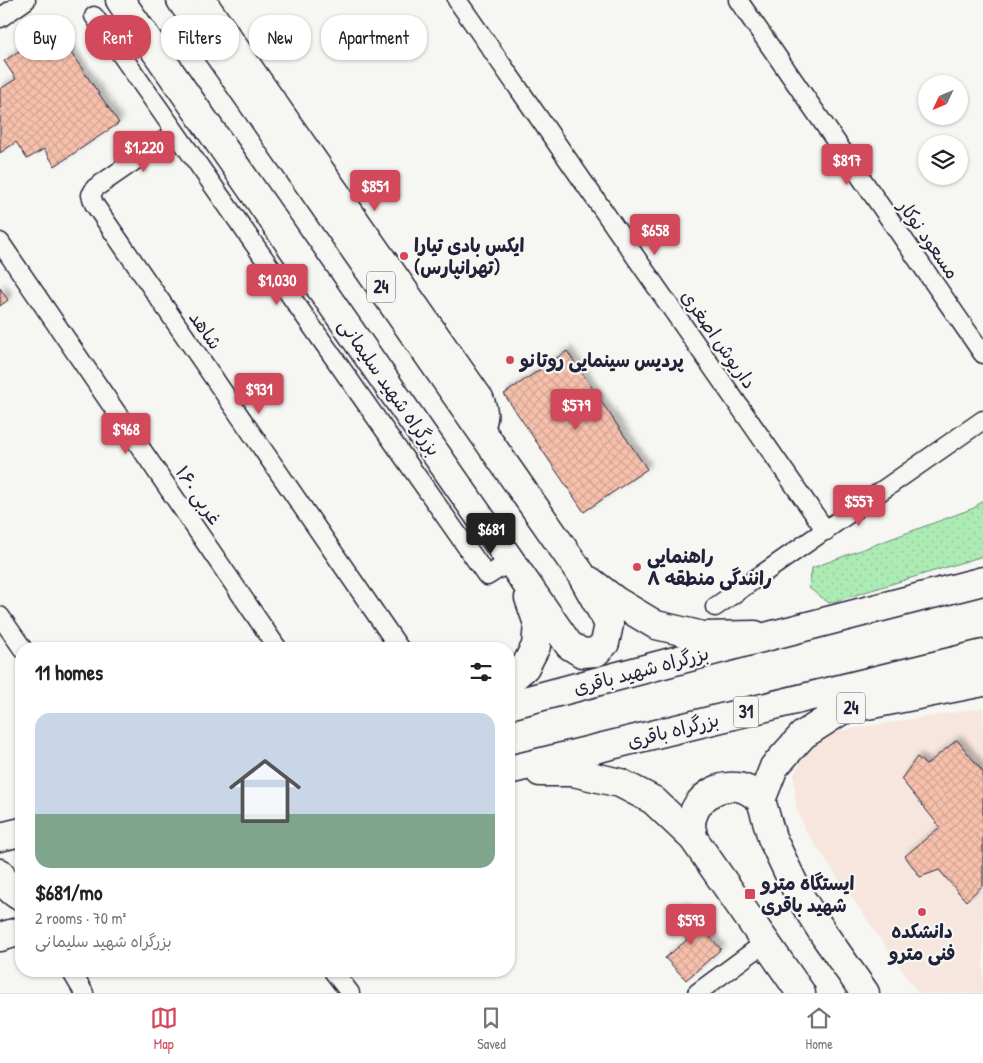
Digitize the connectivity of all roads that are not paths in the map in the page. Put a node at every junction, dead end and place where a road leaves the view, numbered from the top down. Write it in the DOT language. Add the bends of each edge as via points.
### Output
graph roads {
  1 [pos="26,0"];
  2 [pos="120,0"];
  3 [pos="181,0"];
  4 [pos="206,0"];
  5 [pos="457,0"];
  6 [pos="738,0"];
  7 [pos="0,18"];
  8 [pos="124,60"];
  9 [pos="175,133"];
  10 [pos="0,242"];
  11 [pos="983,354"];
  12 [pos="983,420"];
  13 [pos="483,434"];
  14 [pos="826,530"];
  15 [pos="517,569"];
  16 [pos="581,574"];
  17 [pos="983,581"];
  18 [pos="715,607"];
  19 [pos="0,616"];
  20 [pos="773,635"];
  21 [pos="18,642"];
  22 [pos="273,642"];
  23 [pos="395,642"];
  24 [pos="983,654"];
  25 [pos="515,675"];
  26 [pos="983,682"];
  27 [pos="515,703"];
  28 [pos="515,770"];
  29 [pos="515,771"];
  30 [pos="761,800"];
  31 [pos="693,838"];
  32 [pos="0,873"];
  33 [pos="15,893"];
  34 [pos="15,901"];
  35 [pos="0,907"];
  36 [pos="15,933"];
  37 [pos="0,937"];
  38 [pos="766,942"];
  39 [pos="75,977"];
  40 [pos="338,977"];
  41 [pos="84,993"];
  42 [pos="350,993"];
  43 [pos="698,993"];
  44 [pos="801,993"];
  45 [pos="865,993"];
  1 -- 7 [label="street"];
  2 -- 15 [label="main road, بزرگراه شهید سلیمانی"];
  3 -- 13 [label="main road, 24"];
  4 -- 13 [label="street" via="484,397 489,421"];
  5 -- 14 [label="street, داریوش اصغری"];
  6 -- 11 [label="street, مسعود نوکار"];
  8 -- 9 [label="street"];
  9 -- 15 [label="street" via="487,576"];
  9 -- 23 [label="street, شاهد" via="95,188 91,195 94,204"];
  10 -- 22 [label="street, ۱۶۰ غربی"];
  12 -- 14 [label="street"];
  13 -- 16 [label="main road, 24"];
  14 -- 18 [label="street"];
  15 -- 16 [label="main road, بزرگراه شهید سلیمانی" via="569,645 582,653 596,652 605,643 609,624"];
  15 -- 25 [label="main road" via="538,624 536,646 525,667"];
  16 -- 20 [label="main road, 24" via="616,601 656,625 703,636"];
  17 -- 20 [label="main road"];
  19 -- 21 [label="street"];
  20 -- 27 [label="main road, بزرگراه شهید باقری"];
  24 -- 28 [label="main road, بزرگراه باقری / 31"];
  26 -- 30 [label="main road, 24" via="842,710 803,735 774,768"];
  29 -- 31 [label="main road" via="574,772 620,783 653,800"];
  30 -- 31 [label="main road" via="738,787 724,787 712,792 701,800 694,812"];
  30 -- 45 [label="main road" via="772,838 799,895"];
  31 -- 38 [label="main road"];
  32 -- 33 [label="main road"];
  34 -- 35 [label="main road"];
  36 -- 37 [label="main road"];
  38 -- 43 [label="street"];
  38 -- 44 [label="main road"];
  39 -- 41 [label="street"];
  40 -- 42 [label="street"];
}
